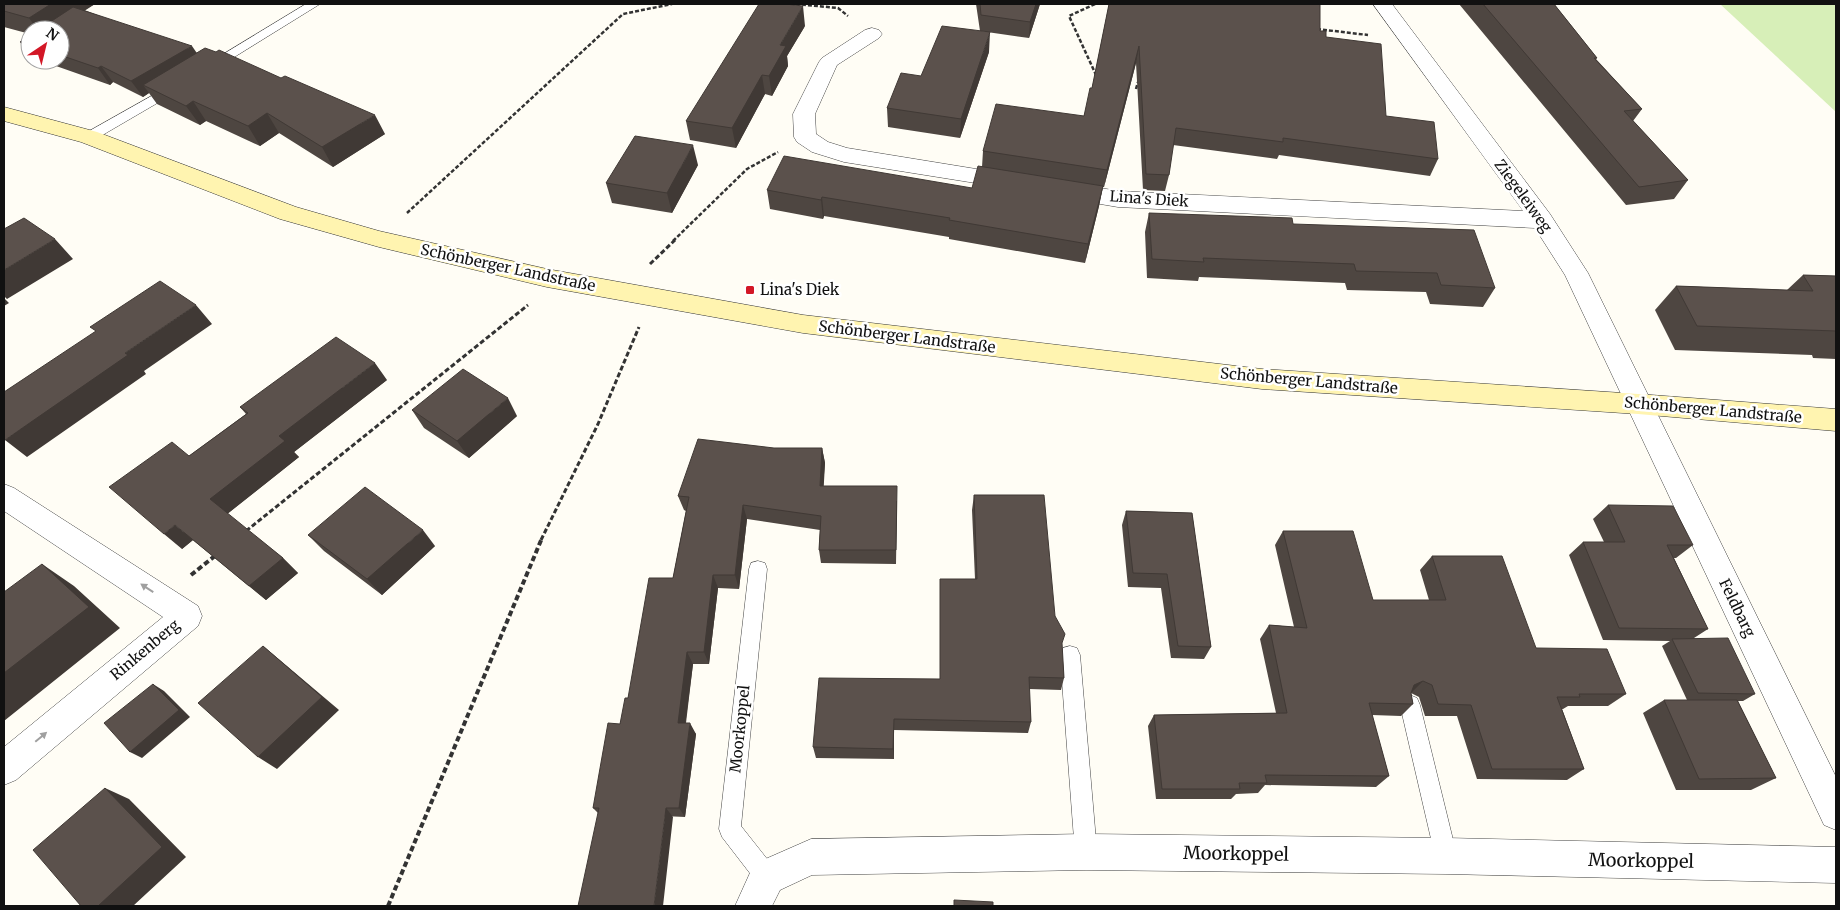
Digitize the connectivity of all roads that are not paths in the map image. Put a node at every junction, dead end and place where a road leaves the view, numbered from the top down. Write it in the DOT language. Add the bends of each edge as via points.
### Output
graph roads {
  1 [pos="314,4"];
  2 [pos="1382,4"];
  3 [pos="872,34"];
  4 [pos="198,74"];
  5 [pos="181,84"];
  6 [pos="4,114"];
  7 [pos="89,137"];
  8 [pos="1542,220"];
  9 [pos="1638,404"];
  10 [pos="1836,420"];
  11 [pos="4,496"];
  12 [pos="758,569"];
  13 [pos="1070,655"];
  14 [pos="1410,705"];
  15 [pos="4,768"];
  16 [pos="1836,813"];
  17 [pos="1086,852"];
  18 [pos="1446,856"];
  19 [pos="1836,865"];
  20 [pos="760,891"];
  1 -- 4 [label="lane"];
  2 -- 8 [label="street, Ziegeleiweg"];
  3 -- 8 [label="street, Lina's Diek" via="829,62 804,114 805,138 820,147 844,155 1118,199"];
  5 -- 7 [label="lane"];
  6 -- 7 [label="main road, Schönberger Landstraße"];
  7 -- 9 [label="main road, Schönberger Landstraße" via="288,214 379,239 640,296 803,324 1262,379"];
  8 -- 9 [label="street, Ziegeleiweg" via="1576,273"];
  9 -- 10 [label="main road, Schönberger Landstraße"];
  9 -- 16 [label="street, Feldbarg"];
  15 -- 11 [label="street, Rinkenberg, one-way" via="187,616"];
  12 -- 20 [label="lane, Moorkoppel" via="730,829"];
  13 -- 17 [label="lane"];
  14 -- 18 [label="lane"];
  17 -- 18 [label="street, Moorkoppel"];
  17 -- 20 [label="street, Moorkoppel" via="811,857"];
  18 -- 19 [label="street, Moorkoppel"];
}
